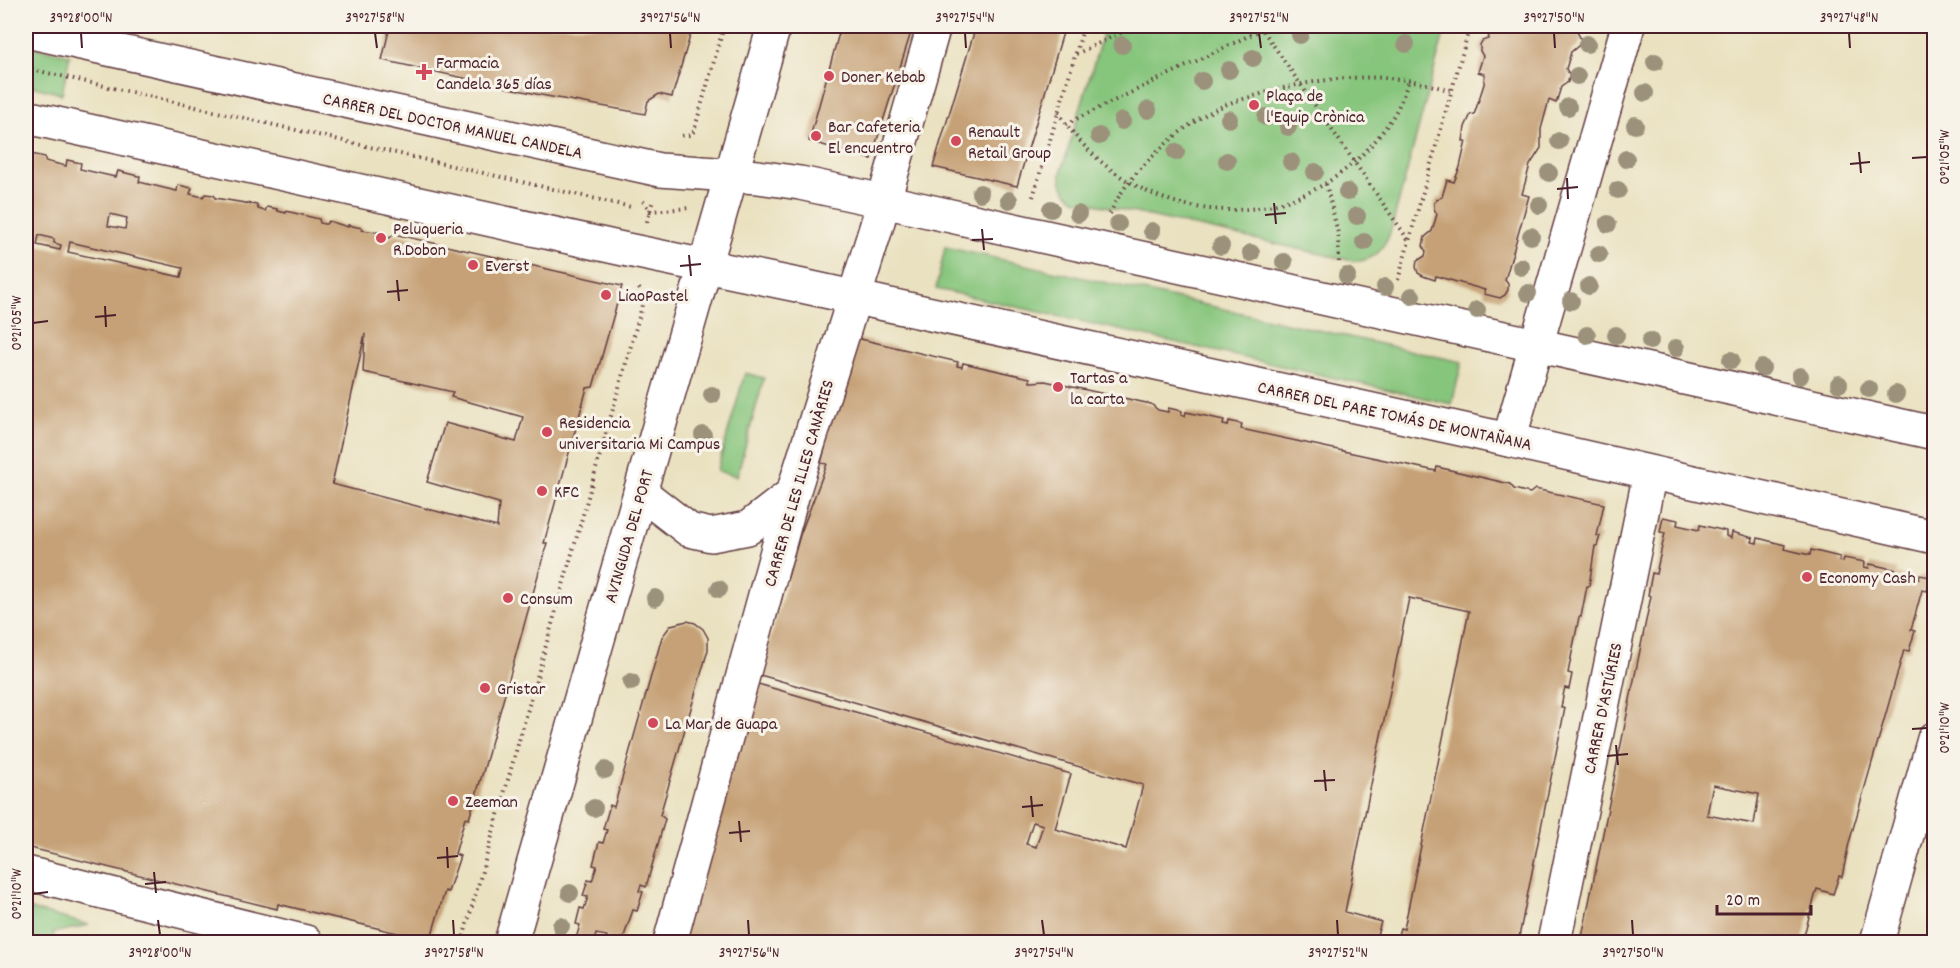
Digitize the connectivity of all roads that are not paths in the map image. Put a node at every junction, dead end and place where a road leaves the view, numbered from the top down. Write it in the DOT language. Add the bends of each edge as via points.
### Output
graph roads {
  1 [pos="774,26"];
  2 [pos="934,26"];
  3 [pos="1628,26"];
  4 [pos="26,31"];
  5 [pos="26,117"];
  6 [pos="731,175"];
  7 [pos="883,201"];
  8 [pos="705,266"];
  9 [pos="854,298"];
  10 [pos="1536,344"];
  11 [pos="1935,433"];
  12 [pos="1509,440"];
  13 [pos="1650,473"];
  14 [pos="640,492"];
  15 [pos="793,492"];
  16 [pos="1935,537"];
  17 [pos="1935,739"];
  18 [pos="26,873"];
  19 [pos="306,942"];
  20 [pos="512,942"];
  21 [pos="670,942"];
  22 [pos="1554,942"];
  23 [pos="1877,942"];
  1 -- 6 [label="main road, AVINGUDA DEL PORT"];
  2 -- 7 [label="main road, CARRER DE LES ILLES CANÀRIES"];
  3 -- 10 [label="main road"];
  4 -- 6 [label="main road, CARRER DEL DOCTOR MANUEL CANDELA" via="660,170"];
  5 -- 8 [label="main road"];
  6 -- 7 [label="main road, CARRER DEL DOCTOR MANUEL CANDELA" via="800,183"];
  6 -- 8 [label="main road, AVINGUDA DEL PORT"];
  7 -- 9 [label="main road, CARRER DE LES ILLES CANÀRIES"];
  7 -- 10 [label="main road"];
  8 -- 9 [label="main road"];
  8 -- 14 [label="main road, AVINGUDA DEL PORT"];
  9 -- 12 [label="main road, CARRER DEL PARE TOMÁS DE MONTAÑANA"];
  9 -- 15 [label="main road, CARRER DE LES ILLES CANÀRIES"];
  10 -- 11 [label="main road"];
  10 -- 12 [label="main road"];
  12 -- 13 [label="main road, CARRER DEL PARE TOMÁS DE MONTAÑANA"];
  13 -- 16 [label="main road, CARRER DEL PARE TOMÁS DE MONTAÑANA"];
  13 -- 22 [label="main road, CARRER D'ASTÚRIES"];
  14 -- 15 [label="main road" via="689,530 711,535 748,528"];
  14 -- 20 [label="main road, AVINGUDA DEL PORT"];
  15 -- 21 [label="main road, CARRER DE LES ILLES CANÀRIES"];
  17 -- 23 [label="main road"];
  18 -- 19 [label="main road"];
}
